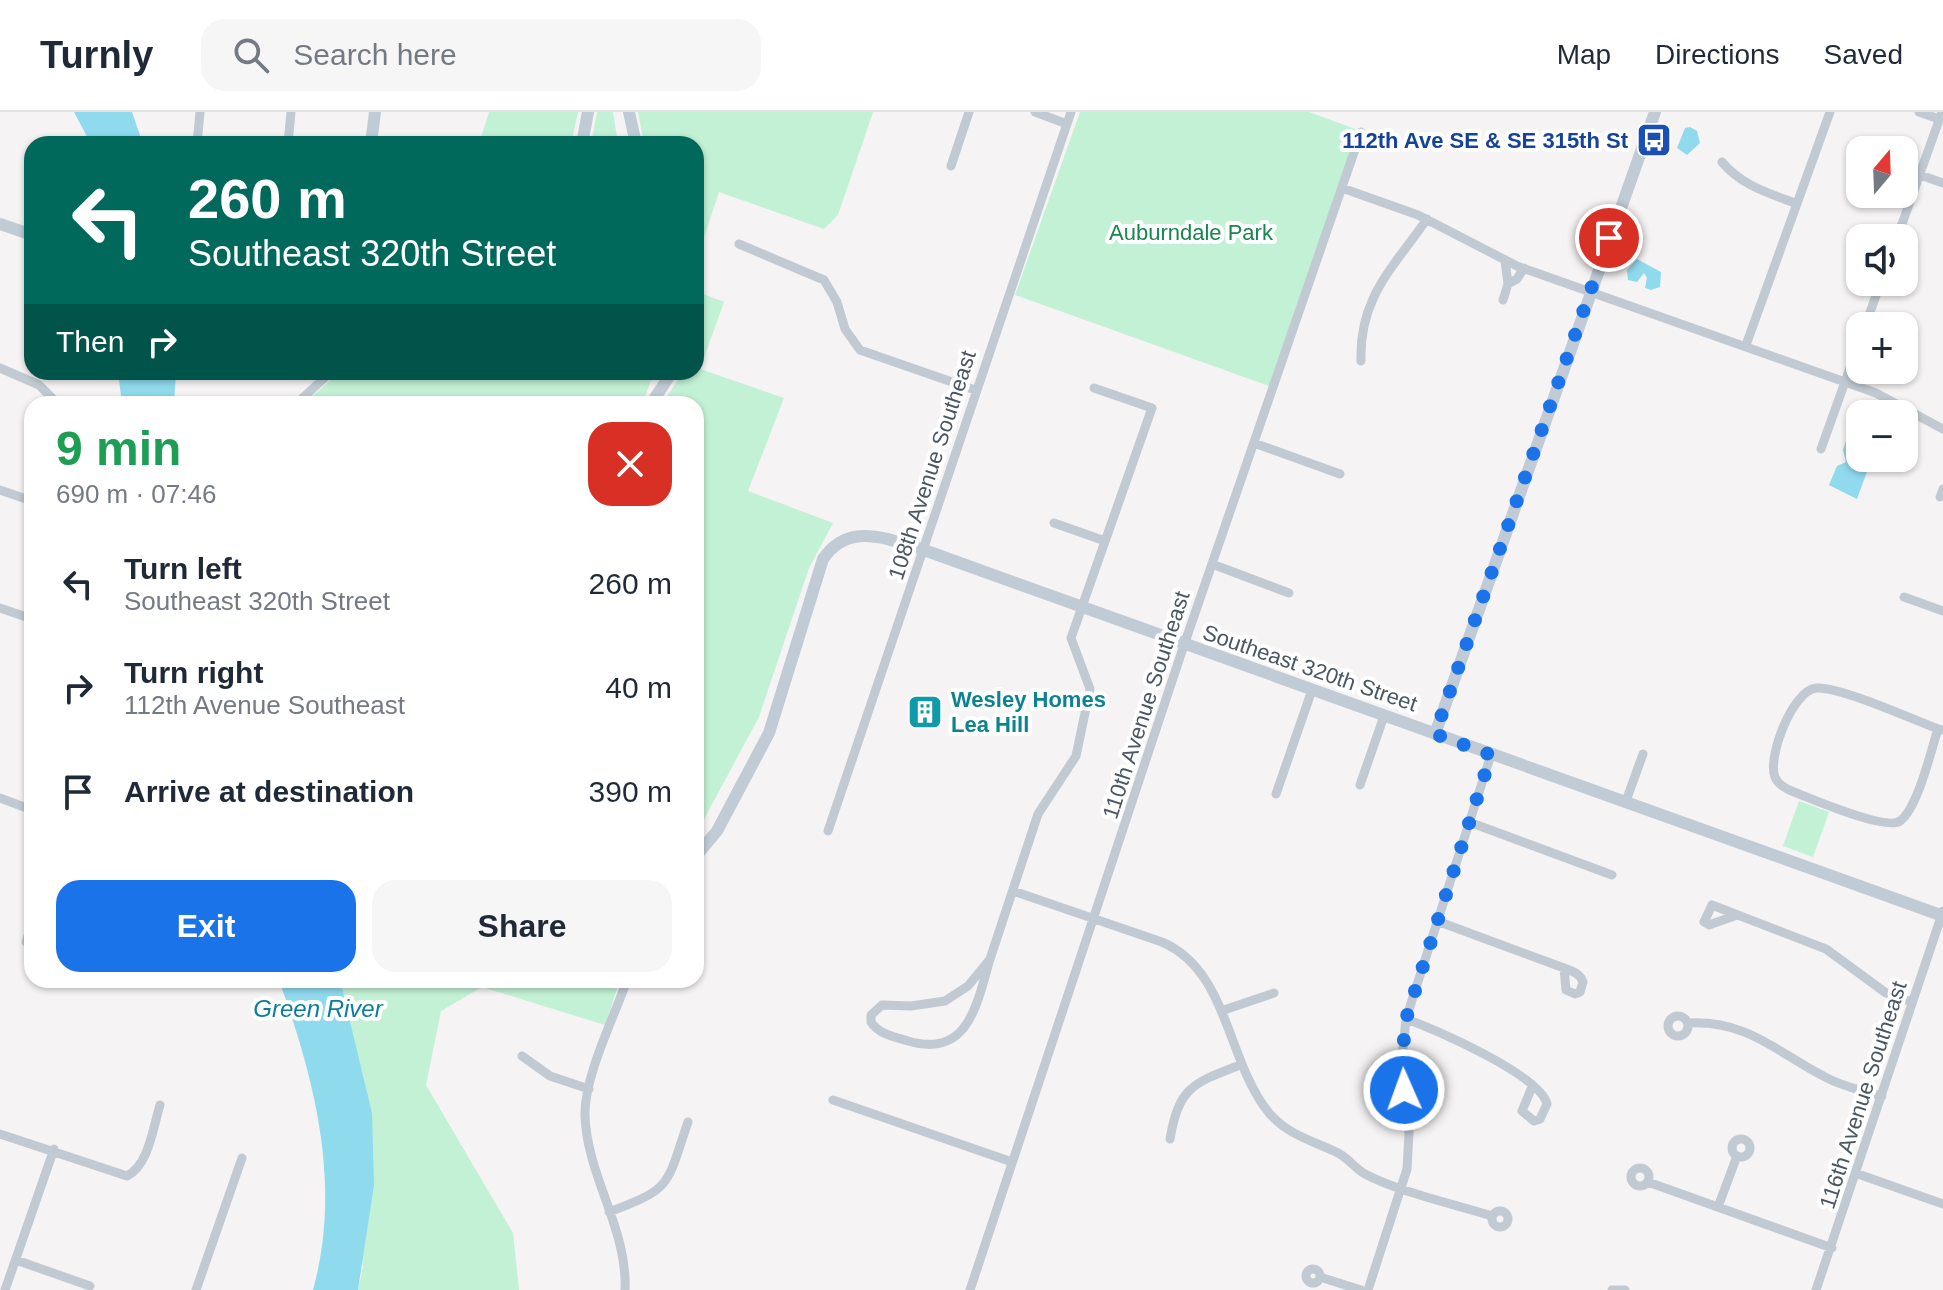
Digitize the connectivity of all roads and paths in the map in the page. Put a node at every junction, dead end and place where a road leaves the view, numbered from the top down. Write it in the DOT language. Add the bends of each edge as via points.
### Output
graph roads {
  1 [pos="200,112"];
  2 [pos="291,112"];
  3 [pos="375,112"];
  4 [pos="588,112"];
  5 [pos="629,112"];
  6 [pos="969,112"];
  7 [pos="1035,112"];
  8 [pos="1071,112"];
  9 [pos="1655,112"];
  10 [pos="1830,112"];
  11 [pos="1919,112"];
  12 [pos="1941,116"];
  13 [pos="1067,124"];
  14 [pos="1361,132"];
  15 [pos="198,136"];
  16 [pos="289,136"];
  17 [pos="372,136"];
  18 [pos="584,136"];
  19 [pos="634,136"];
  20 [pos="1722,162"];
  21 [pos="951,166"];
  22 [pos="1920,175"];
  23 [pos="1943,183"];
  24 [pos="1342,188"];
  25 [pos="1797,204"];
  26 [pos="1427,219"];
  27 [pos="0,224"];
  28 [pos="1902,224"];
  29 [pos="24,232"];
  30 [pos="739,244"];
  31 [pos="1505,261"];
  32 [pos="1524,268"];
  33 [pos="1508,284"];
  34 [pos="1590,289"];
  35 [pos="1503,300"];
  36 [pos="1746,345"];
  37 [pos="1361,361"];
  38 [pos="0,368"];
  39 [pos="24,377"];
  40 [pos="1846,378"];
  41 [pos="30,380"];
  42 [pos="322,380"];
  43 [pos="1844,383"];
  44 [pos="1094,388"];
  45 [pos="975,390"];
  46 [pos="51,396"];
  47 [pos="305,396"];
  48 [pos="1943,429"];
  49 [pos="1254,443"];
  50 [pos="1821,449"];
  51 [pos="1340,474"];
  52 [pos="0,490"];
  53 [pos="24,498"];
  54 [pos="1054,523"];
  55 [pos="1105,541"];
  56 [pos="924,550"];
  57 [pos="1212,564"];
  58 [pos="1289,593"];
  59 [pos="1904,597"];
  60 [pos="0,608"];
  61 [pos="1081,609"];
  62 [pos="1943,611"];
  63 [pos="24,616"];
  64 [pos="1184,645"];
  65 [pos="1312,690"];
  66 [pos="1384,716"];
  67 [pos="1941,730"];
  68 [pos="1435,734"];
  69 [pos="1643,754"];
  70 [pos="1491,755"];
  71 [pos="1360,785"];
  72 [pos="1276,794"];
  73 [pos="0,798"];
  74 [pos="1626,801"];
  75 [pos="24,807"];
  76 [pos="1469,822"];
  77 [pos="828,831"];
  78 [pos="704,848"];
  79 [pos="1612,875"];
  80 [pos="1013,891"];
  81 [pos="1943,914"];
  82 [pos="1737,915"];
  83 [pos="1095,918"];
  84 [pos="1437,921"];
  85 [pos="990,959"];
  86 [pos="1564,968"];
  87 [pos="624,988"];
  88 [pos="1274,993"];
  89 [pos="1912,1002"];
  90 [pos="1221,1011"];
  91 [pos="1406,1019"];
  92 [pos="1688,1023"];
  93 [pos="522,1056"];
  94 [pos="1240,1065"];
  95 [pos="1532,1087"];
  96 [pos="589,1089"];
  97 [pos="1882,1096"];
  98 [pos="833,1100"];
  99 [pos="160,1105"];
  100 [pos="688,1122"];
  101 [pos="0,1134"];
  102 [pos="1170,1139"];
  103 [pos="54,1149"];
  104 [pos="1737,1156"];
  105 [pos="242,1158"];
  106 [pos="1012,1162"];
  107 [pos="1858,1174"];
  108 [pos="1648,1182"];
  109 [pos="1401,1186"];
  110 [pos="1943,1204"];
  111 [pos="1718,1207"];
  112 [pos="609,1212"];
  113 [pos="1492,1216"];
  114 [pos="1832,1248"];
  115 [pos="16,1260"];
  116 [pos="1320,1277"];
  117 [pos="90,1286"];
  118 [pos="1366,1289"];
  119 [pos="5,1290"];
  120 [pos="196,1290"];
  121 [pos="625,1290"];
  122 [pos="970,1290"];
  123 [pos="1382,1290"];
  124 [pos="1612,1290"];
  125 [pos="1625,1290"];
  126 [pos="1816,1290"];
  1 -- 15 [label="street"];
  2 -- 16 [label="street"];
  3 -- 17 [label="street"];
  4 -- 18 [label="street"];
  5 -- 19 [label="street"];
  6 -- 21 [label="street"];
  7 -- 13 [label="street"];
  8 -- 13 [label="street, 108th Avenue Southeast"];
  9 -- 34 [label="street"];
  10 -- 25 [label="street"];
  11 -- 12 [label="street"];
  12 -- 22 [label="street"];
  13 -- 45 [label="street, 108th Avenue Southeast"];
  14 -- 24 [label="street, 110th Avenue Southeast"];
  20 -- 25 [label="street" via="1751,187"];
  22 -- 23 [label="street"];
  22 -- 28 [label="street"];
  24 -- 26 [label="street"];
  24 -- 49 [label="street, 110th Avenue Southeast"];
  25 -- 36 [label="street"];
  26 -- 31 [label="street"];
  26 -- 37 [label="street" via="1366,308"];
  27 -- 29 [label="street"];
  30 -- 45 [label="street" via="824,280 860,350"];
  31 -- 32 [label="street"];
  31 -- 33 [label="street"];
  32 -- 33 [label="street"];
  32 -- 34 [label="street"];
  33 -- 35 [label="street"];
  34 -- 36 [label="street"];
  34 -- 68 [label="street"];
  36 -- 43 [label="street"];
  38 -- 39 [label="street"];
  40 -- 43 [label="street"];
  41 -- 46 [label="street"];
  42 -- 47 [label="street"];
  43 -- 48 [label="street" via="1876,393"];
  43 -- 50 [label="street"];
  44 -- 55 [label="street" via="1152,408"];
  45 -- 56 [label="street, 108th Avenue Southeast"];
  49 -- 51 [label="street"];
  49 -- 57 [label="street, 110th Avenue Southeast"];
  52 -- 53 [label="street"];
  54 -- 55 [label="street"];
  55 -- 61 [label="street"];
  56 -- 61 [label="street, Southeast 320th Street"];
  56 -- 77 [label="street, 108th Avenue Southeast"];
  56 -- 78 [label="street, Southeast 320th Street" via="868,534 842,539 827,553 762,749"];
  57 -- 58 [label="street"];
  57 -- 64 [label="street, 110th Avenue Southeast"];
  59 -- 62 [label="street"];
  60 -- 63 [label="street"];
  61 -- 64 [label="street, Southeast 320th Street"];
  61 -- 80 [label="street" via="1071,643 1090,689 1076,756 1038,814"];
  64 -- 65 [label="street, Southeast 320th Street"];
  64 -- 83 [label="street, 110th Avenue Southeast"];
  65 -- 66 [label="street, Southeast 320th Street"];
  65 -- 72 [label="street"];
  66 -- 68 [label="street, Southeast 320th Street"];
  66 -- 71 [label="street"];
  67 -- 67 [label="street" via="1900,821 1874,820 1776,781 1774,760 1788,718 1808,690 1828,689"];
  68 -- 70 [label="street, Southeast 320th Street"];
  69 -- 74 [label="street"];
  70 -- 74 [label="street, Southeast 320th Street"];
  70 -- 76 [label="street"];
  73 -- 75 [label="street"];
  74 -- 81 [label="street, Southeast 320th Street"];
  76 -- 79 [label="street"];
  76 -- 84 [label="street"];
  80 -- 83 [label="street"];
  80 -- 85 [label="street"];
  81 -- 89 [label="street, 116th Avenue Southeast"];
  82 -- 89 [label="street" via="1835,954 1886,993"];
  83 -- 90 [label="street" via="1181,952 1198,968"];
  83 -- 106 [label="street, 110th Avenue Southeast"];
  84 -- 86 [label="street"];
  84 -- 91 [label="street"];
  85 -- 85 [label="street" via="958,994 927,1004 882,1005 871,1022 912,1043 952,1040 976,1007"];
  87 -- 96 [label="street"];
  88 -- 90 [label="street"];
  89 -- 97 [label="street, 116th Avenue Southeast"];
  90 -- 94 [label="street"];
  91 -- 95 [label="street" via="1466,1043"];
  91 -- 109 [label="street" via="1401,1068 1409,1149"];
  92 -- 97 [label="street" via="1707,1022 1754,1035 1831,1081"];
  93 -- 96 [label="street" via="550,1076"];
  94 -- 102 [label="street" via="1197,1081 1186,1092 1175,1109"];
  94 -- 109 [label="street" via="1287,1131 1342,1155 1367,1175"];
  96 -- 112 [label="street" via="588,1134"];
  97 -- 107 [label="street, 116th Avenue Southeast"];
  98 -- 106 [label="street"];
  99 -- 103 [label="street" via="146,1153 129,1175"];
  100 -- 112 [label="street" via="662,1188"];
  101 -- 103 [label="street"];
  103 -- 115 [label="street"];
  104 -- 111 [label="street"];
  105 -- 120 [label="street"];
  106 -- 122 [label="street, 110th Avenue Southeast"];
  107 -- 110 [label="street"];
  107 -- 114 [label="street, 116th Avenue Southeast"];
  108 -- 111 [label="street"];
  109 -- 113 [label="street"];
  109 -- 118 [label="street"];
  111 -- 114 [label="street"];
  112 -- 121 [label="street" via="625,1267"];
  114 -- 126 [label="street, 116th Avenue Southeast"];
  115 -- 117 [label="street"];
  115 -- 119 [label="street"];
  116 -- 118 [label="street"];
  118 -- 123 [label="street"];
  124 -- 125 [label="street"];
}
